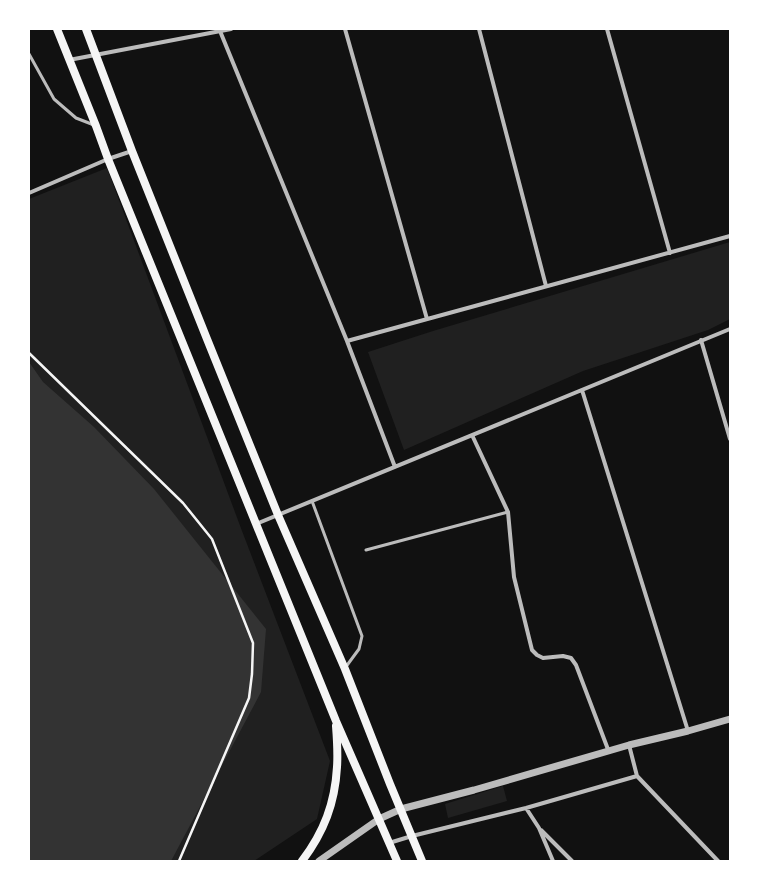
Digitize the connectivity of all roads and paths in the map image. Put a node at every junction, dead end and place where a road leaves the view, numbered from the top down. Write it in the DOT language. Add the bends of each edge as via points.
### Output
graph roads {
  1 [pos="57,29"];
  2 [pos="86,29"];
  3 [pos="231,29"];
  4 [pos="345,29"];
  5 [pos="479,29"];
  6 [pos="607,29"];
  7 [pos="220,31"];
  8 [pos="29,54"];
  9 [pos="96,55"];
  10 [pos="30,58"];
  11 [pos="69,60"];
  12 [pos="96,126"];
  13 [pos="132,151"];
  14 [pos="108,159"];
  15 [pos="29,193"];
  16 [pos="730,236"];
  17 [pos="670,253"];
  18 [pos="546,286"];
  19 [pos="427,319"];
  20 [pos="730,329"];
  21 [pos="701,340"];
  22 [pos="347,341"];
  23 [pos="29,353"];
  24 [pos="582,390"];
  25 [pos="472,435"];
  26 [pos="730,439"];
  27 [pos="395,467"];
  28 [pos="312,501"];
  29 [pos="508,512"];
  30 [pos="278,515"];
  31 [pos="256,524"];
  32 [pos="366,550"];
  33 [pos="345,669"];
  34 [pos="730,719"];
  35 [pos="336,721"];
  36 [pos="688,731"];
  37 [pos="629,745"];
  38 [pos="609,752"];
  39 [pos="637,776"];
  40 [pos="526,808"];
  41 [pos="401,809"];
  42 [pos="379,819"];
  43 [pos="539,828"];
  44 [pos="412,836"];
  45 [pos="389,843"];
  46 [pos="179,861"];
  47 [pos="302,861"];
  48 [pos="319,861"];
  49 [pos="397,861"];
  50 [pos="422,861"];
  51 [pos="553,861"];
  52 [pos="572,861"];
  53 [pos="718,861"];
  1 -- 11 [label="main road"];
  2 -- 9 [label="main road"];
  3 -- 7 [label="street"];
  4 -- 19 [label="street"];
  5 -- 18 [label="street"];
  6 -- 17 [label="street"];
  7 -- 9 [label="street"];
  7 -- 22 [label="street"];
  8 -- 10 [label="lane"];
  9 -- 11 [label="street"];
  9 -- 13 [label="main road"];
  10 -- 12 [label="lane" via="54,99 76,118"];
  11 -- 12 [label="main road"];
  12 -- 14 [label="main road"];
  13 -- 14 [label="street"];
  13 -- 30 [label="main road"];
  14 -- 15 [label="street"];
  14 -- 31 [label="main road"];
  16 -- 17 [label="street"];
  17 -- 18 [label="street"];
  18 -- 19 [label="street"];
  19 -- 22 [label="street"];
  20 -- 21 [label="street"];
  21 -- 24 [label="street"];
  21 -- 26 [label="street"];
  22 -- 27 [label="street"];
  23 -- 46 [label="path" via="183,503 212,539 253,643 249,698"];
  24 -- 25 [label="street"];
  24 -- 36 [label="street"];
  25 -- 27 [label="street"];
  25 -- 29 [label="street"];
  27 -- 28 [label="street"];
  28 -- 30 [label="street"];
  28 -- 33 [label="lane" via="362,636 359,649"];
  29 -- 32 [label="lane"];
  29 -- 38 [label="street" via="514,577 532,650 543,658 571,658 576,665"];
  30 -- 31 [label="street"];
  30 -- 33 [label="main road"];
  31 -- 35 [label="main road"];
  33 -- 41 [label="main road"];
  34 -- 36 [label="street"];
  35 -- 42 [label="main road"];
  35 -- 47 [label="main road" via="337,766 333,798 322,830"];
  36 -- 37 [label="street"];
  37 -- 38 [label="street"];
  37 -- 39 [label="street"];
  38 -- 41 [label="street"];
  39 -- 40 [label="street"];
  39 -- 53 [label="street"];
  40 -- 43 [label="street"];
  40 -- 44 [label="street"];
  41 -- 42 [label="street"];
  41 -- 44 [label="main road"];
  42 -- 45 [label="main road"];
  42 -- 48 [label="street"];
  43 -- 51 [label="street"];
  43 -- 52 [label="street"];
  44 -- 45 [label="street"];
  44 -- 50 [label="main road"];
  45 -- 49 [label="main road"];
}
